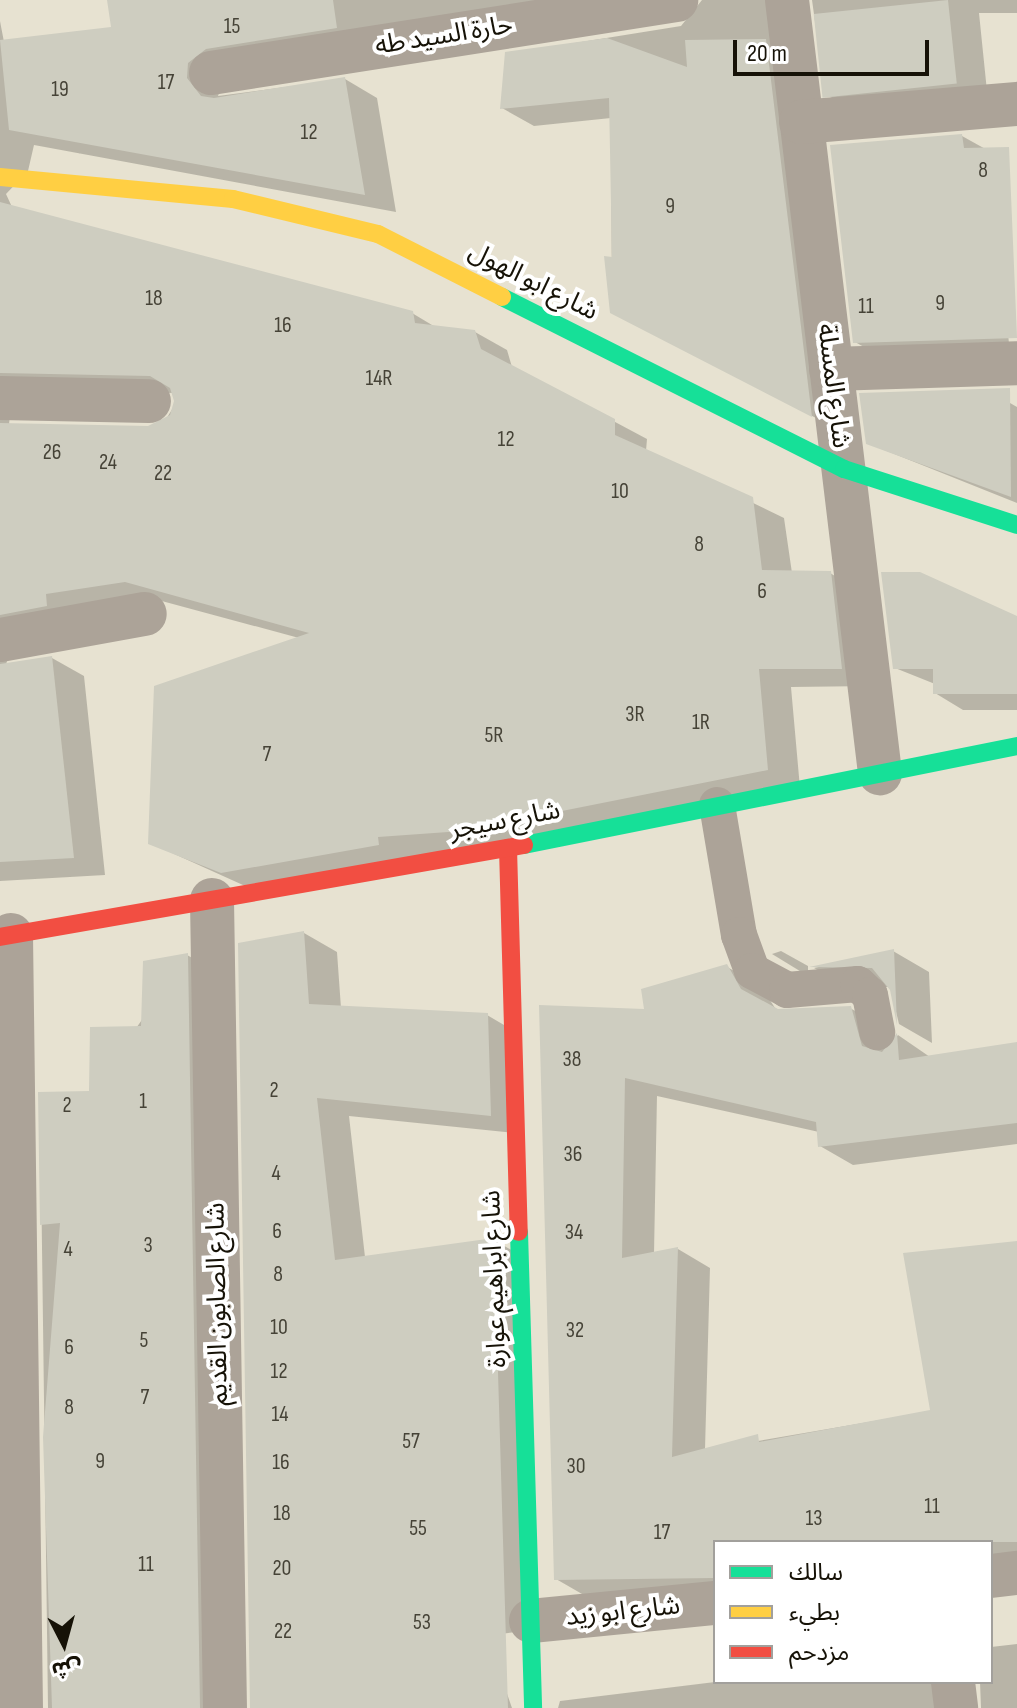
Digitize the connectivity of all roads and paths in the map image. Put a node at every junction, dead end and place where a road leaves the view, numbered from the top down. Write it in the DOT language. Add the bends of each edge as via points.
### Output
graph roads {
  1 [pos="676,0"];
  2 [pos="787,0"];
  3 [pos="211,73"];
  4 [pos="1017,104"];
  5 [pos="801,122"];
  6 [pos="0,177"];
  7 [pos="1017,363"];
  8 [pos="831,369"];
  9 [pos="0,398"];
  10 [pos="149,401"];
  11 [pos="844,469"];
  12 [pos="1017,525"];
  13 [pos="145,614"];
  14 [pos="0,640"];
  15 [pos="1017,746"];
  16 [pos="880,773"];
  17 [pos="717,805"];
  18 [pos="508,848"];
  19 [pos="212,900"];
  20 [pos="6,936"];
  21 [pos="877,1032"];
  22 [pos="10,1457"];
  23 [pos="1017,1573"];
  24 [pos="993,1576"];
  25 [pos="713,1603"];
  26 [pos="531,1621"];
  27 [pos="10,1636"];
  28 [pos="953,1684"];
  29 [pos="21,1708"];
  30 [pos="225,1708"];
  31 [pos="533,1708"];
  32 [pos="956,1708"];
  1 -- 3 [label="street, حارة السيد طه"];
  2 -- 5 [label="street, شارع المسلة"];
  4 -- 5 [label="street"];
  5 -- 8 [label="street, شارع المسلة"];
  6 -- 11 [label="street, شارع ابو الهول" via="86,180 233,199 378,234"];
  7 -- 8 [label="street"];
  8 -- 11 [label="street, شارع المسلة"];
  9 -- 10 [label="street"];
  11 -- 12 [label="street, شارع ابو الهول"];
  11 -- 16 [label="street, شارع المسلة"];
  13 -- 14 [label="street"];
  15 -- 16 [label="street, شارع سيجر"];
  16 -- 17 [label="street, شارع سيجر"];
  17 -- 18 [label="street, شارع سيجر"];
  17 -- 21 [label="lane" via="752,971 787,990 858,984 870,995"];
  18 -- 19 [label="street, شارع سيجر"];
  18 -- 26 [label="street, شارع ابراهيم عوارة"];
  19 -- 20 [label="street, شارع سيجر"];
  19 -- 30 [label="street, شارع الصابون القديم"];
  20 -- 22 [label="street"];
  22 -- 27 [label="street"];
  23 -- 24 [label="street"];
  25 -- 26 [label="street, شارع ابو زيد"];
  26 -- 31 [label="street, شارع ابراهيم عوارة"];
  27 -- 29 [label="street"];
  28 -- 32 [label="street"];
}
